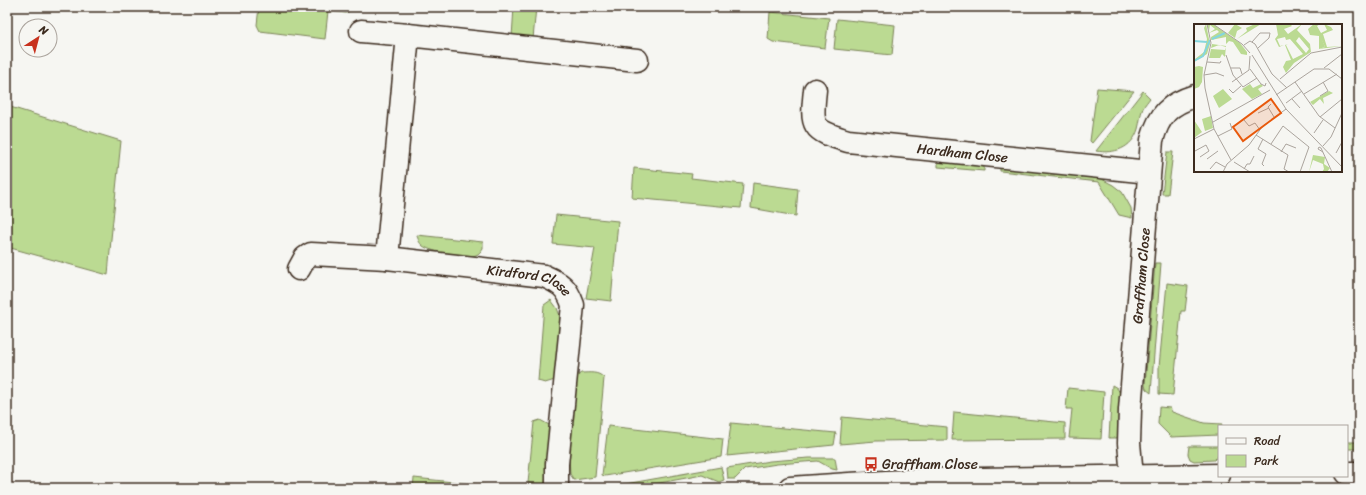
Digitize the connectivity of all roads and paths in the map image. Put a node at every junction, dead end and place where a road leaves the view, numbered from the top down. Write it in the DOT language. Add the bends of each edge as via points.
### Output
graph roads {
  1 [pos="361,31"];
  2 [pos="408,35"];
  3 [pos="637,60"];
  4 [pos="815,90"];
  5 [pos="1194,96"];
  6 [pos="1149,172"];
  7 [pos="387,258"];
  8 [pos="299,269"];
  9 [pos="1348,473"];
  10 [pos="1359,473"];
  11 [pos="1132,476"];
  12 [pos="1218,476"];
  13 [pos="557,488"];
  14 [pos="790,488"];
  1 -- 2 [label="street"];
  2 -- 3 [label="street"];
  2 -- 7 [label="street"];
  4 -- 6 [label="street, Hardham Close" via="812,114 814,123 830,136 848,141"];
  5 -- 6 [label="street, Graffham Close" via="1179,102 1166,112 1157,125 1152,140"];
  6 -- 11 [label="street, Graffham Close" via="1130,410"];
  7 -- 8 [label="street, Kirdford Close" via="311,254 305,258"];
  7 -- 13 [label="street, Kirdford Close" via="544,276 558,282 569,294 573,305 557,464"];
  9 -- 10 [label="street"];
  11 -- 12 [label="street"];
  11 -- 14 [label="street" via="923,480"];
}
